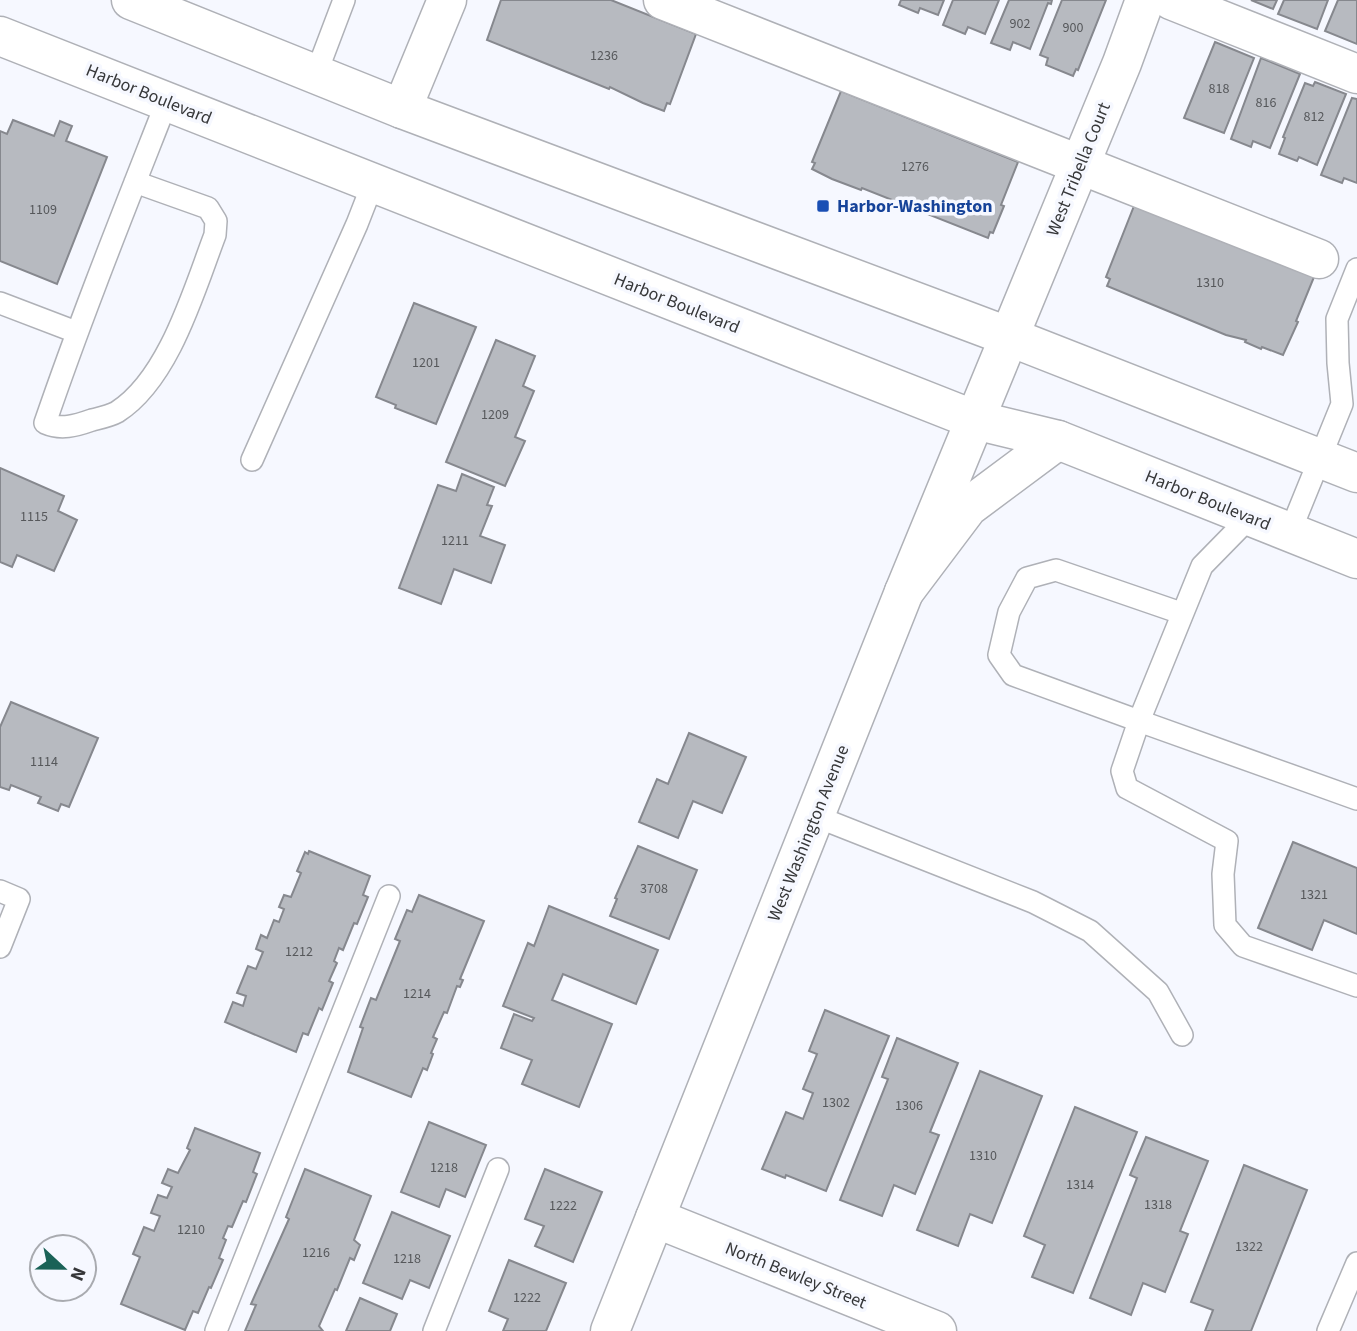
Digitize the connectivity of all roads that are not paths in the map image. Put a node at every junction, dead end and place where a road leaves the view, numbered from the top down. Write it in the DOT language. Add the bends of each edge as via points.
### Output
graph roads {
  1 [pos="131,0"];
  2 [pos="344,0"];
  3 [pos="447,0"];
  4 [pos="663,0"];
  5 [pos="1145,0"];
  6 [pos="1171,0"];
  7 [pos="0,36"];
  8 [pos="316,74"];
  9 [pos="1357,74"];
  10 [pos="167,101"];
  11 [pos="402,109"];
  12 [pos="1080,164"];
  13 [pos="135,182"];
  14 [pos="373,183"];
  15 [pos="1319,259"];
  16 [pos="1357,269"];
  17 [pos="0,303"];
  18 [pos="76,332"];
  19 [pos="1010,337"];
  20 [pos="975,419"];
  21 [pos="1058,440"];
  22 [pos="1321,459"];
  23 [pos="252,460"];
  24 [pos="1357,473"];
  25 [pos="1250,517"];
  26 [pos="1290,532"];
  27 [pos="1357,559"];
  28 [pos="904,592"];
  29 [pos="1181,613"];
  30 [pos="1139,721"];
  31 [pos="1357,799"];
  32 [pos="815,816"];
  33 [pos="0,891"];
  34 [pos="389,896"];
  35 [pos="0,947"];
  36 [pos="1357,986"];
  37 [pos="1182,1035"];
  38 [pos="498,1169"];
  39 [pos="655,1218"];
  40 [pos="1357,1263"];
  41 [pos="1349,1304"];
  42 [pos="216,1331"];
  43 [pos="433,1331"];
  44 [pos="610,1331"];
  45 [pos="937,1331"];
  46 [pos="1328,1331"];
  1 -- 8 [label="main road"];
  2 -- 8 [label="lane"];
  3 -- 11 [label="main road"];
  4 -- 12 [label="main road"];
  5 -- 12 [label="main road, West Tribella Court"];
  6 -- 9 [label="main road"];
  7 -- 10 [label="main road, Harbor Boulevard"];
  8 -- 11 [label="main road"];
  10 -- 13 [label="lane"];
  10 -- 14 [label="main road, Harbor Boulevard"];
  11 -- 19 [label="main road"];
  12 -- 15 [label="main road"];
  12 -- 19 [label="main road, West Tribella Court"];
  13 -- 18 [label="lane"];
  13 -- 18 [label="lane" via="208,208 216,221 215,235 169,352 137,393 116,412 70,427 52,426 44,423"];
  14 -- 20 [label="main road, Harbor Boulevard"];
  14 -- 23 [label="lane"];
  16 -- 22 [label="lane" via="1337,319 1342,404"];
  17 -- 18 [label="lane"];
  19 -- 20 [label="main road, West Washington Avenue"];
  19 -- 22 [label="main road"];
  20 -- 21 [label="main road, Harbor Boulevard"];
  20 -- 28 [label="main road, West Washington Avenue"];
  21 -- 25 [label="main road, Harbor Boulevard"];
  21 -- 28 [label="main road" via="968,507"];
  22 -- 24 [label="main road"];
  22 -- 26 [label="lane"];
  25 -- 26 [label="main road, Harbor Boulevard"];
  25 -- 29 [label="lane" via="1202,566"];
  26 -- 27 [label="main road, Harbor Boulevard"];
  28 -- 32 [label="main road, West Washington Avenue"];
  29 -- 30 [label="lane"];
  29 -- 30 [label="lane" via="1056,570 1027,578 1009,612 999,655 1013,674"];
  30 -- 31 [label="lane"];
  30 -- 36 [label="lane" via="1122,771 1127,788 1227,841 1225,925 1243,946"];
  32 -- 37 [label="lane" via="1033,902 1090,930 1158,992"];
  32 -- 39 [label="main road, West Washington Avenue"];
  33 -- 35 [label="lane" via="19,899"];
  34 -- 42 [label="lane"];
  38 -- 43 [label="lane"];
  39 -- 44 [label="main road, West Washington Avenue"];
  39 -- 45 [label="main road, North Bewley Street"];
  40 -- 41 [label="lane"];
  41 -- 46 [label="lane"];
}
